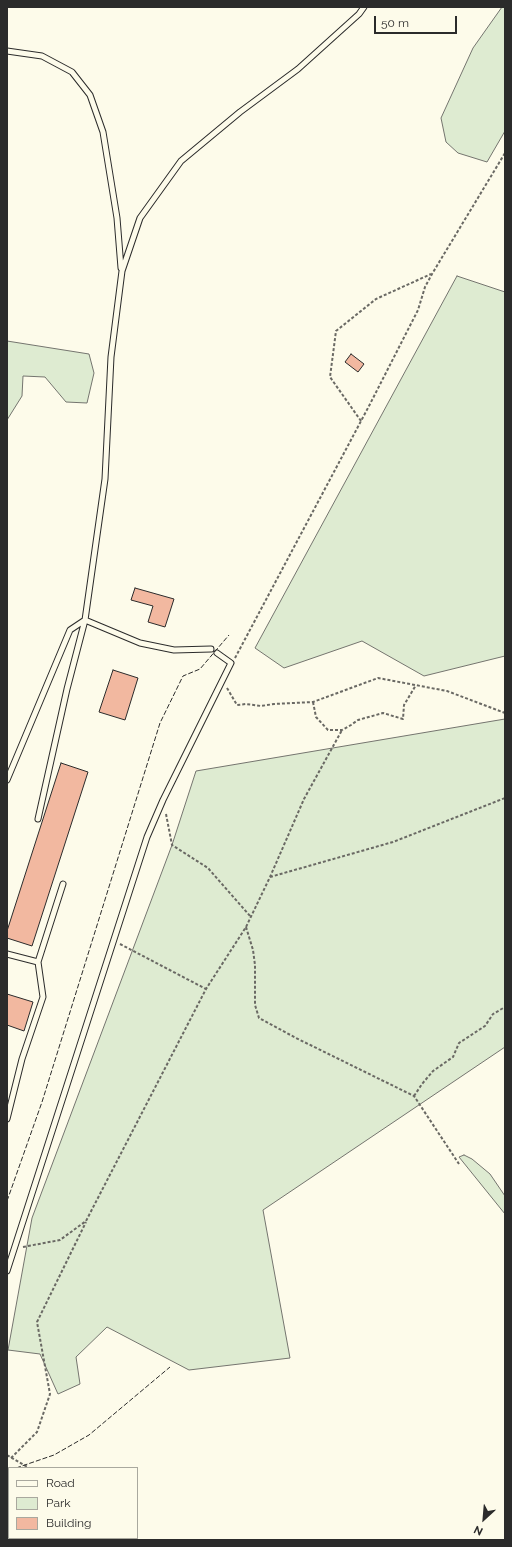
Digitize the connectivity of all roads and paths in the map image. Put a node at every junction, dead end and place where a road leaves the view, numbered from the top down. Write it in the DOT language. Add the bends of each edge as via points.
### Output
graph roads {
  1 [pos="364,7"];
  2 [pos="7,51"];
  3 [pos="505,153"];
  4 [pos="122,271"];
  5 [pos="432,274"];
  6 [pos="361,421"];
  7 [pos="85,620"];
  8 [pos="210,649"];
  9 [pos="217,653"];
  10 [pos="231,664"];
  11 [pos="226,673"];
  12 [pos="416,685"];
  13 [pos="313,702"];
  14 [pos="505,713"];
  15 [pos="342,730"];
  16 [pos="7,780"];
  17 [pos="505,798"];
  18 [pos="163,800"];
  19 [pos="38,819"];
  20 [pos="270,877"];
  21 [pos="64,884"];
  22 [pos="250,916"];
  23 [pos="246,926"];
  24 [pos="113,940"];
  25 [pos="7,954"];
  26 [pos="38,962"];
  27 [pos="206,989"];
  28 [pos="505,1007"];
  29 [pos="414,1096"];
  30 [pos="7,1119"];
  31 [pos="459,1164"];
  32 [pos="86,1221"];
  33 [pos="13,1253"];
  34 [pos="7,1271"];
  35 [pos="7,1455"];
  36 [pos="11,1458"];
  37 [pos="27,1467"];
  1 -- 4 [label="lane" via="298,69 240,112 182,161 140,218"];
  2 -- 4 [label="lane" via="42,56 72,72 90,95 103,132"];
  3 -- 5 [label="path"];
  4 -- 7 [label="lane" via="112,356 105,479"];
  5 -- 6 [label="path" via="418,310"];
  5 -- 6 [label="path" via="376,299 336,331 330,377"];
  6 -- 10 [label="path"];
  7 -- 8 [label="lane" via="140,643 174,650"];
  7 -- 16 [label="lane" via="70,630"];
  7 -- 19 [label="lane"];
  9 -- 10 [label="lane"];
  10 -- 11 [label="lane"];
  11 -- 13 [label="path" via="227,689 237,705"];
  11 -- 18 [label="lane"];
  12 -- 13 [label="path" via="378,678"];
  12 -- 14 [label="path" via="447,691"];
  12 -- 15 [label="path" via="404,705 403,719 383,713 358,720"];
  13 -- 15 [label="path" via="316,717 328,730"];
  15 -- 20 [label="path" via="304,799"];
  17 -- 20 [label="path" via="393,842"];
  18 -- 22 [label="path" via="172,844 208,868"];
  18 -- 24 [label="lane" via="147,837"];
  20 -- 22 [label="path"];
  21 -- 26 [label="lane"];
  22 -- 23 [label="path"];
  23 -- 27 [label="path"];
  23 -- 29 [label="path" via="253,950 255,1005 260,1018"];
  24 -- 27 [label="path"];
  24 -- 33 [label="lane"];
  25 -- 26 [label="lane"];
  26 -- 30 [label="lane" via="43,997 22,1060"];
  27 -- 32 [label="path"];
  28 -- 29 [label="path" via="493,1014 485,1026 459,1043 453,1057 433,1071"];
  29 -- 31 [label="path"];
  32 -- 33 [label="path" via="60,1240 24,1246"];
  32 -- 36 [label="path" via="37,1322 50,1394 37,1432"];
  33 -- 34 [label="lane"];
  35 -- 36 [label="path"];
  36 -- 37 [label="path"];
}
